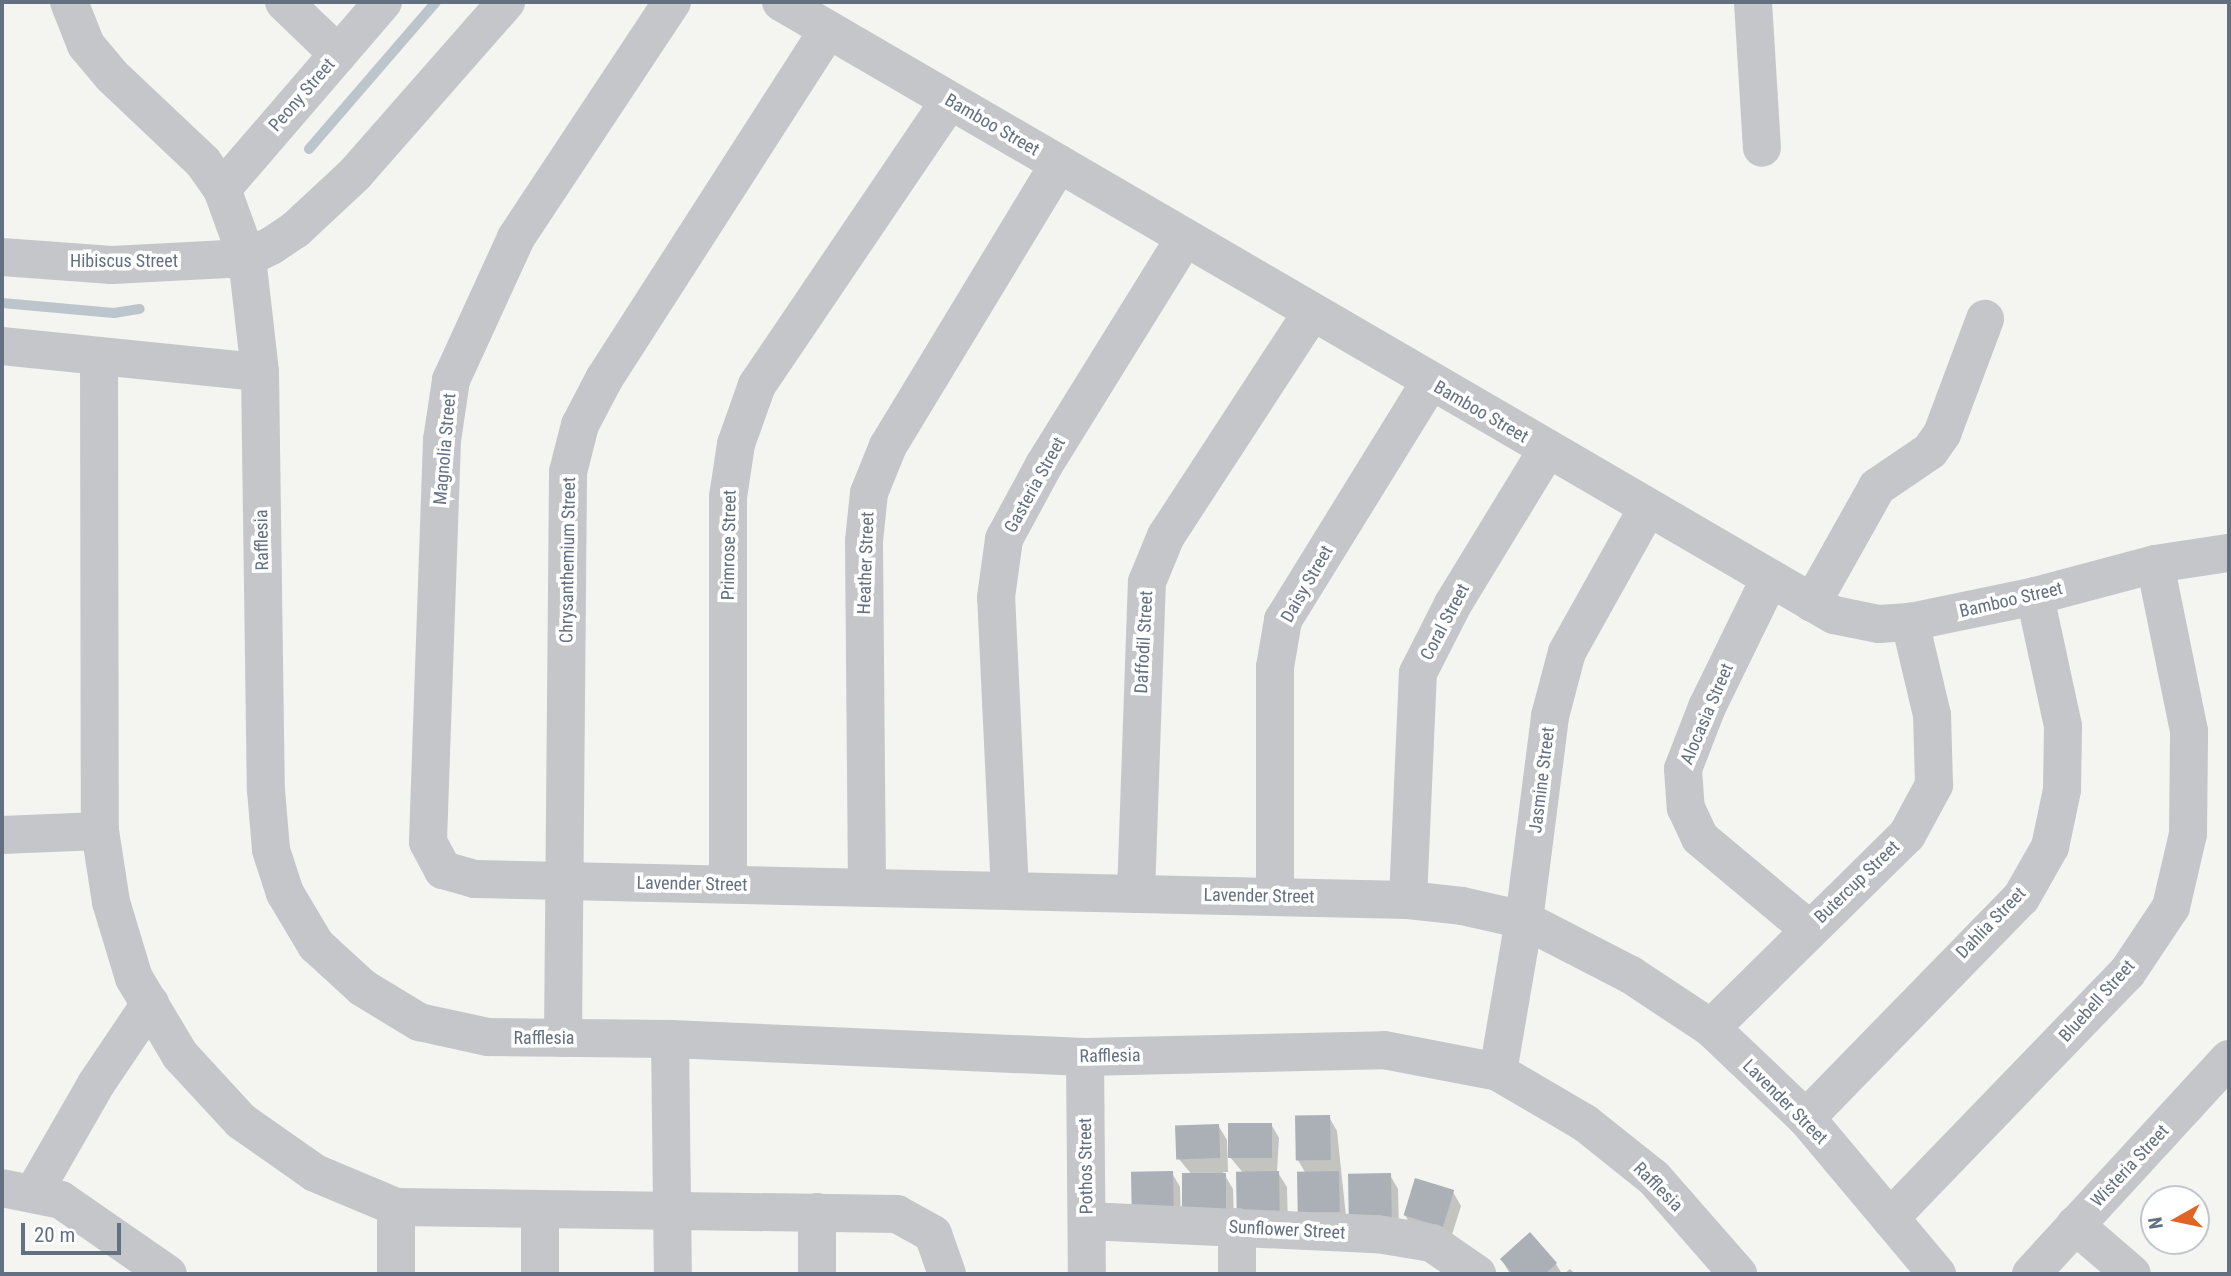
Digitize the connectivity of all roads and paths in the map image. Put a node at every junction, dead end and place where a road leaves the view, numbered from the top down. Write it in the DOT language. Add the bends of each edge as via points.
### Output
graph roads {
  1 [pos="69,2"];
  2 [pos="284,2"];
  3 [pos="383,2"];
  4 [pos="506,2"];
  5 [pos="672,2"];
  6 [pos="781,2"];
  7 [pos="1753,2"];
  8 [pos="828,30"];
  9 [pos="338,54"];
  10 [pos="949,101"];
  11 [pos="1762,148"];
  12 [pos="1059,164"];
  13 [pos="222,189"];
  14 [pos="1185,238"];
  15 [pos="2,257"];
  16 [pos="247,258"];
  17 [pos="1312,312"];
  18 [pos="1985,319"];
  19 [pos="2,346"];
  20 [pos="99,356"];
  21 [pos="260,372"];
  22 [pos="1430,382"];
  23 [pos="1547,450"];
  24 [pos="1647,509"];
  25 [pos="2229,553"];
  26 [pos="2155,564"];
  27 [pos="1769,580"];
  28 [pos="2035,596"];
  29 [pos="1812,603"];
  30 [pos="1910,622"];
  31 [pos="100,831"];
  32 [pos="2,835"];
  33 [pos="443,870"];
  34 [pos="564,881"];
  35 [pos="728,884"];
  36 [pos="867,887"];
  37 [pos="1010,891"];
  38 [pos="1136,894"];
  39 [pos="1275,897"];
  40 [pos="1408,900"];
  41 [pos="1524,920"];
  42 [pos="1808,929"];
  43 [pos="150,1004"];
  44 [pos="1711,1028"];
  45 [pos="563,1038"];
  46 [pos="670,1039"];
  47 [pos="1085,1057"];
  48 [pos="2227,1067"];
  49 [pos="1498,1072"];
  50 [pos="1806,1118"];
  51 [pos="18,1190"];
  52 [pos="396,1207"];
  53 [pos="540,1209"];
  54 [pos="672,1210"];
  55 [pos="817,1212"];
  56 [pos="1890,1218"];
  57 [pos="1087,1221"];
  58 [pos="2075,1225"];
  59 [pos="1237,1227"];
  60 [pos="168,1274"];
  61 [pos="396,1274"];
  62 [pos="540,1274"];
  63 [pos="673,1274"];
  64 [pos="817,1274"];
  65 [pos="947,1274"];
  66 [pos="1087,1274"];
  67 [pos="1237,1274"];
  68 [pos="1478,1274"];
  69 [pos="1738,1274"];
  70 [pos="1937,1274"];
  71 [pos="2031,1274"];
  72 [pos="2132,1274"];
  1 -- 13 [label="street, Rafflesia" via="86,45 112,76 174,130"];
  2 -- 9 [label="street"];
  3 -- 9 [label="street, Peony Street"];
  4 -- 16 [label="street" via="320,209 295,230"];
  5 -- 33 [label="street, Magnolia Street" via="516,238 451,380 442,440 429,842"];
  6 -- 8 [label="street, Bamboo Street"];
  7 -- 11 [label="street"];
  8 -- 10 [label="street, Bamboo Street"];
  8 -- 34 [label="street, Chrysanthemium Street" via="580,425 568,472"];
  9 -- 13 [label="street, Peony Street"];
  10 -- 12 [label="street, Bamboo Street"];
  10 -- 35 [label="street, Primrose Street" via="757,385 736,444 727,497"];
  12 -- 14 [label="street, Bamboo Street"];
  12 -- 36 [label="street, Heather Street" via="888,446 869,493 864,541"];
  13 -- 16 [label="street, Rafflesia"];
  14 -- 17 [label="street, Bamboo Street"];
  14 -- 37 [label="street, Gasteria Street" via="1044,465 1004,539 996,597"];
  15 -- 16 [label="street, Hibiscus Street" via="112,265"];
  16 -- 21 [label="street, Rafflesia"];
  17 -- 22 [label="street, Bamboo Street"];
  17 -- 38 [label="street, Daffodil Street" via="1166,536 1147,582"];
  18 -- 29 [label="street" via="1942,434 1930,451 1877,487"];
  19 -- 20 [label="street"];
  20 -- 21 [label="street"];
  20 -- 31 [label="street"];
  21 -- 45 [label="street, Rafflesia" via="265,790 271,850 285,893 316,945 363,988 419,1022 488,1037"];
  22 -- 23 [label="street, Bamboo Street"];
  22 -- 39 [label="street, Daisy Street" via="1283,620 1275,667"];
  23 -- 24 [label="street, Bamboo Street"];
  23 -- 40 [label="street, Coral Street" via="1453,604 1418,673"];
  24 -- 27 [label="street, Bamboo Street"];
  24 -- 41 [label="street, Jasmine Street" via="1567,652 1550,716"];
  25 -- 26 [label="street, Bamboo Street"];
  26 -- 28 [label="street, Bamboo Street"];
  26 -- 56 [label="street, Bluebell Street" via="2189,731 2188,834 2171,907 2127,973"];
  27 -- 29 [label="street, Bamboo Street"];
  27 -- 42 [label="street, Alocasia Street" via="1707,707 1683,769 1686,808 1700,838"];
  28 -- 30 [label="street, Bamboo Street"];
  28 -- 50 [label="street, Dahlia Street" via="2063,726 2062,790 2050,847 2021,898"];
  29 -- 30 [label="street, Bamboo Street" via="1857,622"];
  30 -- 42 [label="street, Butercup Street" via="1932,715 1934,785 1907,835"];
  31 -- 32 [label="street"];
  31 -- 43 [label="street" via="111,902 134,978"];
  33 -- 34 [label="street, Lavender Street" via="475,879"];
  34 -- 35 [label="street, Lavender Street"];
  34 -- 45 [label="street, Chrysanthemium Street"];
  35 -- 36 [label="street, Lavender Street"];
  36 -- 37 [label="street, Lavender Street"];
  37 -- 38 [label="street, Lavender Street"];
  38 -- 39 [label="street, Lavender Street"];
  39 -- 40 [label="street, Lavender Street"];
  40 -- 41 [label="street, Lavender Street"];
  41 -- 44 [label="street, Lavender Street" via="1631,975"];
  41 -- 49 [label="street, Jasmine Street"];
  42 -- 44 [label="street, Butercup Street"];
  43 -- 51 [label="street"];
  43 -- 52 [label="street" via="180,1055 241,1121 315,1173"];
  44 -- 50 [label="street, Lavender Street"];
  45 -- 46 [label="street, Rafflesia"];
  46 -- 47 [label="street, Rafflesia"];
  46 -- 54 [label="street"];
  47 -- 49 [label="street, Rafflesia" via="1384,1050"];
  47 -- 57 [label="street, Pothos Street"];
  48 -- 58 [label="street, Wisteria Street"];
  49 -- 69 [label="street, Rafflesia" via="1585,1122 1654,1178"];
  50 -- 56 [label="street, Lavender Street"];
  51 -- 60 [label="street" via="81,1210"];
  52 -- 53 [label="street"];
  52 -- 61 [label="street"];
  53 -- 54 [label="street"];
  53 -- 62 [label="street"];
  54 -- 55 [label="street"];
  54 -- 63 [label="street"];
  55 -- 64 [label="street"];
  55 -- 65 [label="street" via="897,1214 917,1221 933,1234"];
  56 -- 70 [label="street, Lavender Street"];
  57 -- 59 [label="street, Sunflower Street"];
  57 -- 66 [label="street, Pothos Street"];
  58 -- 71 [label="street, Wisteria Street"];
  58 -- 72 [label="street"];
  59 -- 67 [label="street"];
  59 -- 68 [label="street, Sunflower Street" via="1377,1234 1432,1243"];
}
